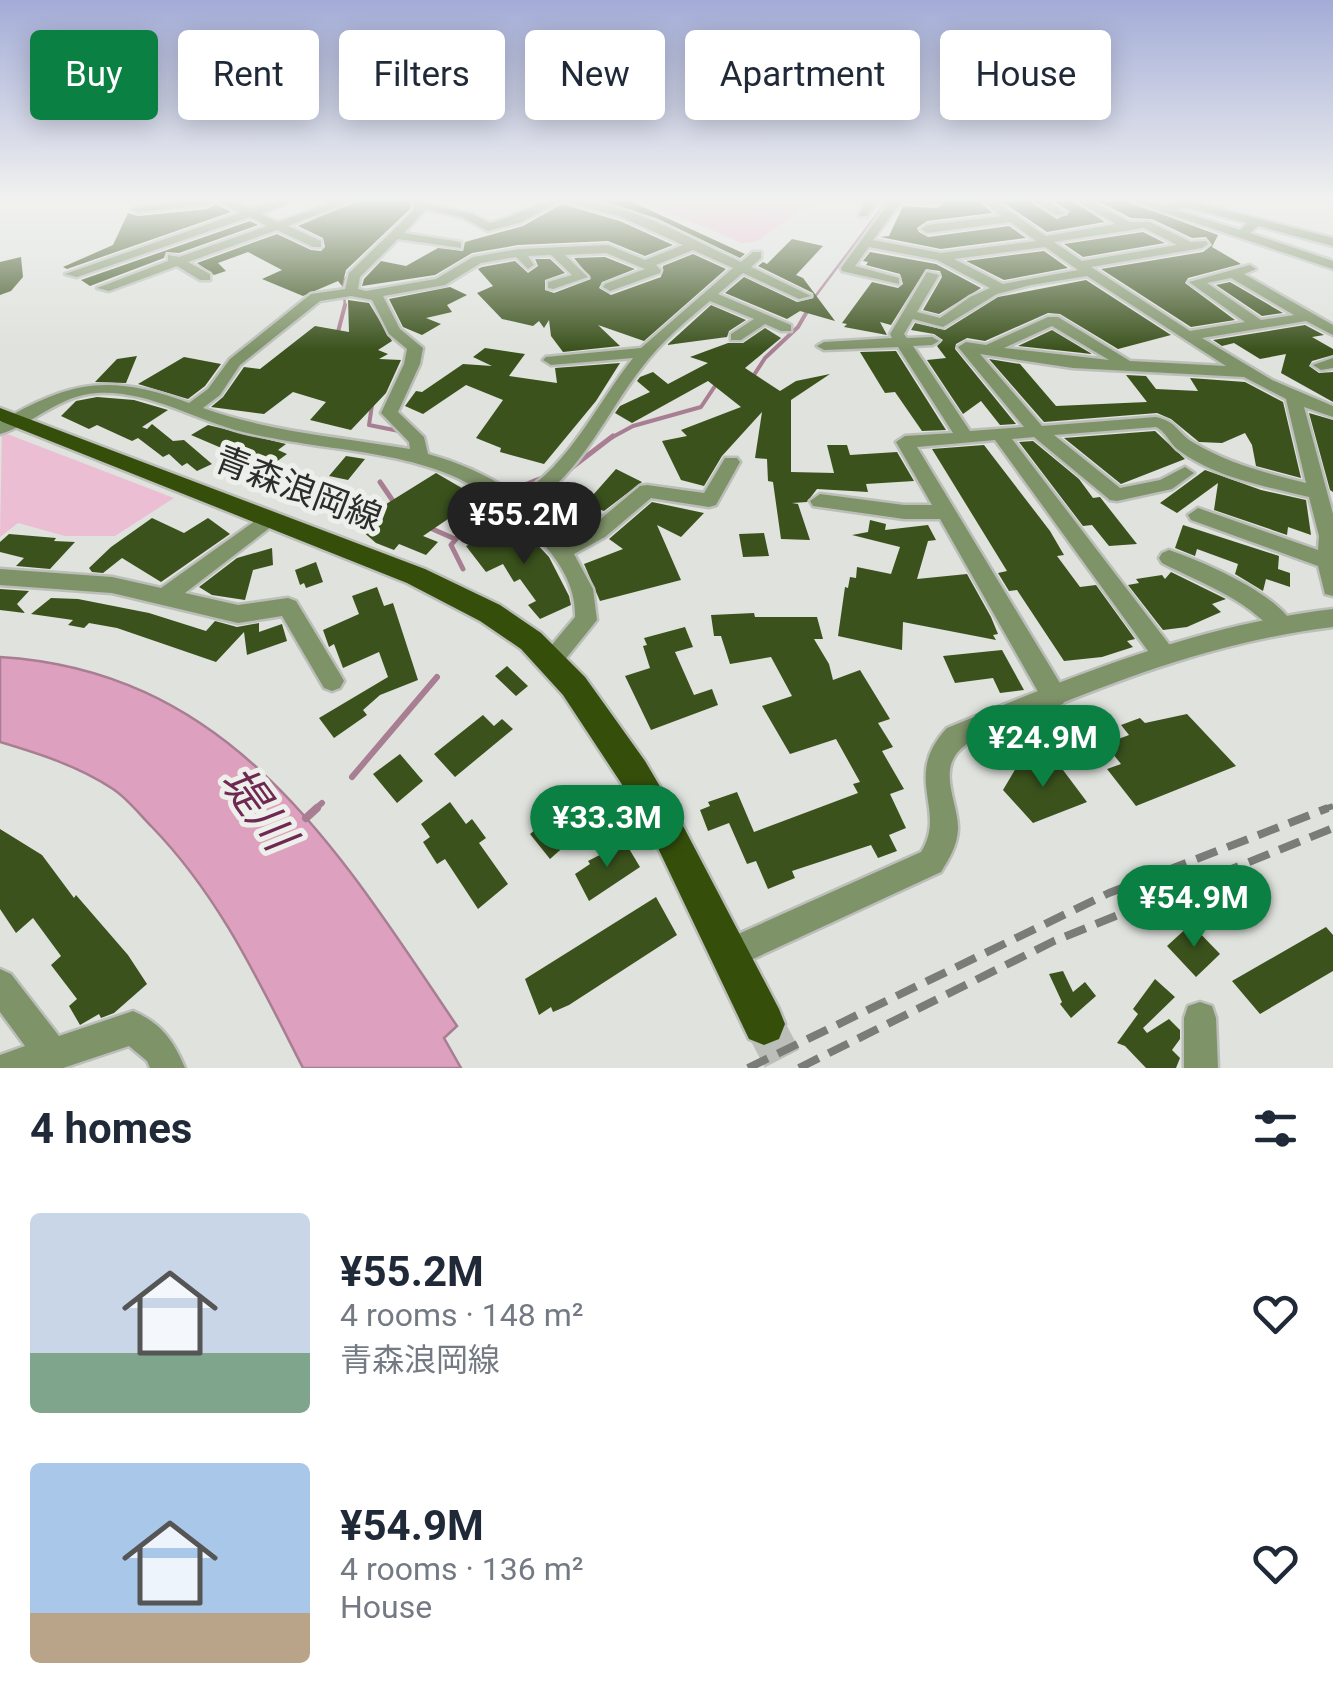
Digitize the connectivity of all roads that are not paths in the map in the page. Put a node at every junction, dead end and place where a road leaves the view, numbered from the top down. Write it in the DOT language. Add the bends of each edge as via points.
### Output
graph roads {
  1 [pos="111,251"];
  2 [pos="175,251"];
  3 [pos="211,251"];
  4 [pos="380,251"];
  5 [pos="554,251"];
  6 [pos="614,251"];
  7 [pos="679,251"];
  8 [pos="701,251"];
  9 [pos="861,251"];
  10 [pos="909,251"];
  11 [pos="984,251"];
  12 [pos="1059,251"];
  13 [pos="1168,251"];
  14 [pos="1291,251"];
  15 [pos="757,255"];
  16 [pos="941,257"];
  17 [pos="180,262"];
  18 [pos="645,265"];
  19 [pos="1333,265"];
  20 [pos="1085,269"];
  21 [pos="1250,269"];
  22 [pos="740,270"];
  23 [pos="1232,273"];
  24 [pos="72,274"];
  25 [pos="932,275"];
  26 [pos="205,277"];
  27 [pos="894,280"];
  28 [pos="553,285"];
  29 [pos="104,288"];
  30 [pos="610,288"];
  31 [pos="1002,289"];
  32 [pos="346,292"];
  33 [pos="370,294"];
  34 [pos="710,296"];
  35 [pos="804,296"];
  36 [pos="1074,312"];
  37 [pos="909,314"];
  38 [pos="1307,316"];
  39 [pos="764,319"];
  40 [pos="1053,320"];
  41 [pos="1257,324"];
  42 [pos="786,328"];
  43 [pos="1333,331"];
  44 [pos="1188,336"];
  45 [pos="736,338"];
  46 [pos="901,341"];
  47 [pos="932,341"];
  48 [pos="824,346"];
  49 [pos="988,350"];
  50 [pos="647,352"];
  51 [pos="551,360"];
  52 [pos="1130,366"];
  53 [pos="1246,372"];
  54 [pos="1294,400"];
  55 [pos="190,410"];
  56 [pos="1333,412"];
  57 [pos="6,421"];
  58 [pos="1037,431"];
  59 [pos="999,434"];
  60 [pos="965,436"];
  61 [pos="420,454"];
  62 [pos="731,462"];
  63 [pos="1185,473"];
  64 [pos="509,498"];
  65 [pos="1324,500"];
  66 [pos="820,501"];
  67 [pos="944,512"];
  68 [pos="1198,515"];
  69 [pos="270,518"];
  70 [pos="562,552"];
  71 [pos="1169,558"];
  72 [pos="1327,561"];
  73 [pos="0,577"];
  74 [pos="1333,588"];
  75 [pos="166,596"];
  76 [pos="1333,618"];
  77 [pos="1281,623"];
  78 [pos="1164,655"];
  79 [pos="552,659"];
  80 [pos="332,681"];
  81 [pos="1054,696"];
  82 [pos="729,954"];
  83 [pos="0,985"];
  84 [pos="1200,1018"];
  85 [pos="764,1024"];
  86 [pos="50,1052"];
  87 [pos="10,1068"];
  88 [pos="168,1068"];
  89 [pos="1201,1068"];
  1 -- 24 [label="street"];
  2 -- 17 [label="street"];
  3 -- 17 [label="street"];
  4 -- 32 [label="street"];
  5 -- 28 [label="street" via="582,276"];
  5 -- 33 [label="street" via="477,260 430,284"];
  6 -- 18 [label="street"];
  7 -- 18 [label="street"];
  8 -- 22 [label="street"];
  9 -- 27 [label="street" via="847,268"];
  10 -- 16 [label="street"];
  11 -- 16 [label="street"];
  12 -- 20 [label="street"];
  13 -- 20 [label="street"];
  14 -- 19 [label="street"];
  15 -- 22 [label="street"];
  16 -- 31 [label="street"];
  17 -- 26 [label="street"];
  17 -- 29 [label="street"];
  18 -- 30 [label="street" via="655,270"];
  20 -- 31 [label="street"];
  20 -- 44 [label="street"];
  21 -- 23 [label="street"];
  22 -- 34 [label="street"];
  22 -- 35 [label="street"];
  23 -- 38 [label="street"];
  23 -- 41 [label="street" via="1196,282"];
  25 -- 37 [label="street"];
  31 -- 37 [label="street" via="961,304 943,323"];
  32 -- 33 [label="street"];
  32 -- 55 [label="street" via="316,298 235,362 214,392"];
  33 -- 61 [label="street" via="417,352 390,412 418,441"];
  34 -- 39 [label="street"];
  34 -- 50 [label="street"];
  36 -- 40 [label="street"];
  37 -- 46 [label="street" via="897,334"];
  38 -- 41 [label="street"];
  38 -- 43 [label="street"];
  39 -- 42 [label="street"];
  39 -- 45 [label="street"];
  40 -- 49 [label="street"];
  40 -- 52 [label="street"];
  41 -- 44 [label="street"];
  44 -- 53 [label="street"];
  46 -- 47 [label="street"];
  46 -- 48 [label="street"];
  46 -- 60 [label="street"];
  49 -- 52 [label="street"];
  49 -- 58 [label="street" via="966,346"];
  50 -- 51 [label="street"];
  50 -- 64 [label="street" via="562,468 539,492"];
  52 -- 53 [label="street"];
  53 -- 54 [label="street"];
  54 -- 56 [label="street"];
  54 -- 65 [label="street"];
  55 -- 57 [label="street" via="100,388 64,394"];
  55 -- 61 [label="street" via="255,429"];
  57 -- 69 [label="main road, 青森浪岡線"];
  58 -- 59 [label="street"];
  58 -- 63 [label="street" via="1117,496"];
  58 -- 65 [label="street" via="1156,422 1232,471"];
  59 -- 60 [label="street"];
  59 -- 78 [label="street"];
  60 -- 67 [label="street" via="904,442"];
  61 -- 64 [label="street" via="467,470"];
  62 -- 70 [label="street" via="709,500 646,491"];
  64 -- 70 [label="street"];
  65 -- 72 [label="street"];
  66 -- 67 [label="street"];
  67 -- 81 [label="street"];
  68 -- 72 [label="street"];
  69 -- 75 [label="street"];
  69 -- 79 [label="main road, 青森浪岡線" via="446,589 509,624"];
  70 -- 79 [label="street" via="588,610 580,630"];
  71 -- 77 [label="street" via="1253,599"];
  72 -- 74 [label="street"];
  73 -- 75 [label="street"];
  75 -- 80 [label="street" via="238,614 288,606"];
  76 -- 77 [label="street"];
  77 -- 78 [label="street"];
  78 -- 81 [label="street"];
  79 -- 82 [label="main road, 青森浪岡線" via="633,772"];
  81 -- 82 [label="street" via="943,747 936,776 944,842 930,862"];
  82 -- 85 [label="main road, 青森浪岡線"];
  83 -- 86 [label="street"];
  84 -- 89 [label="street"];
  86 -- 87 [label="street"];
  86 -- 88 [label="street" via="132,1028 159,1049"];
}
